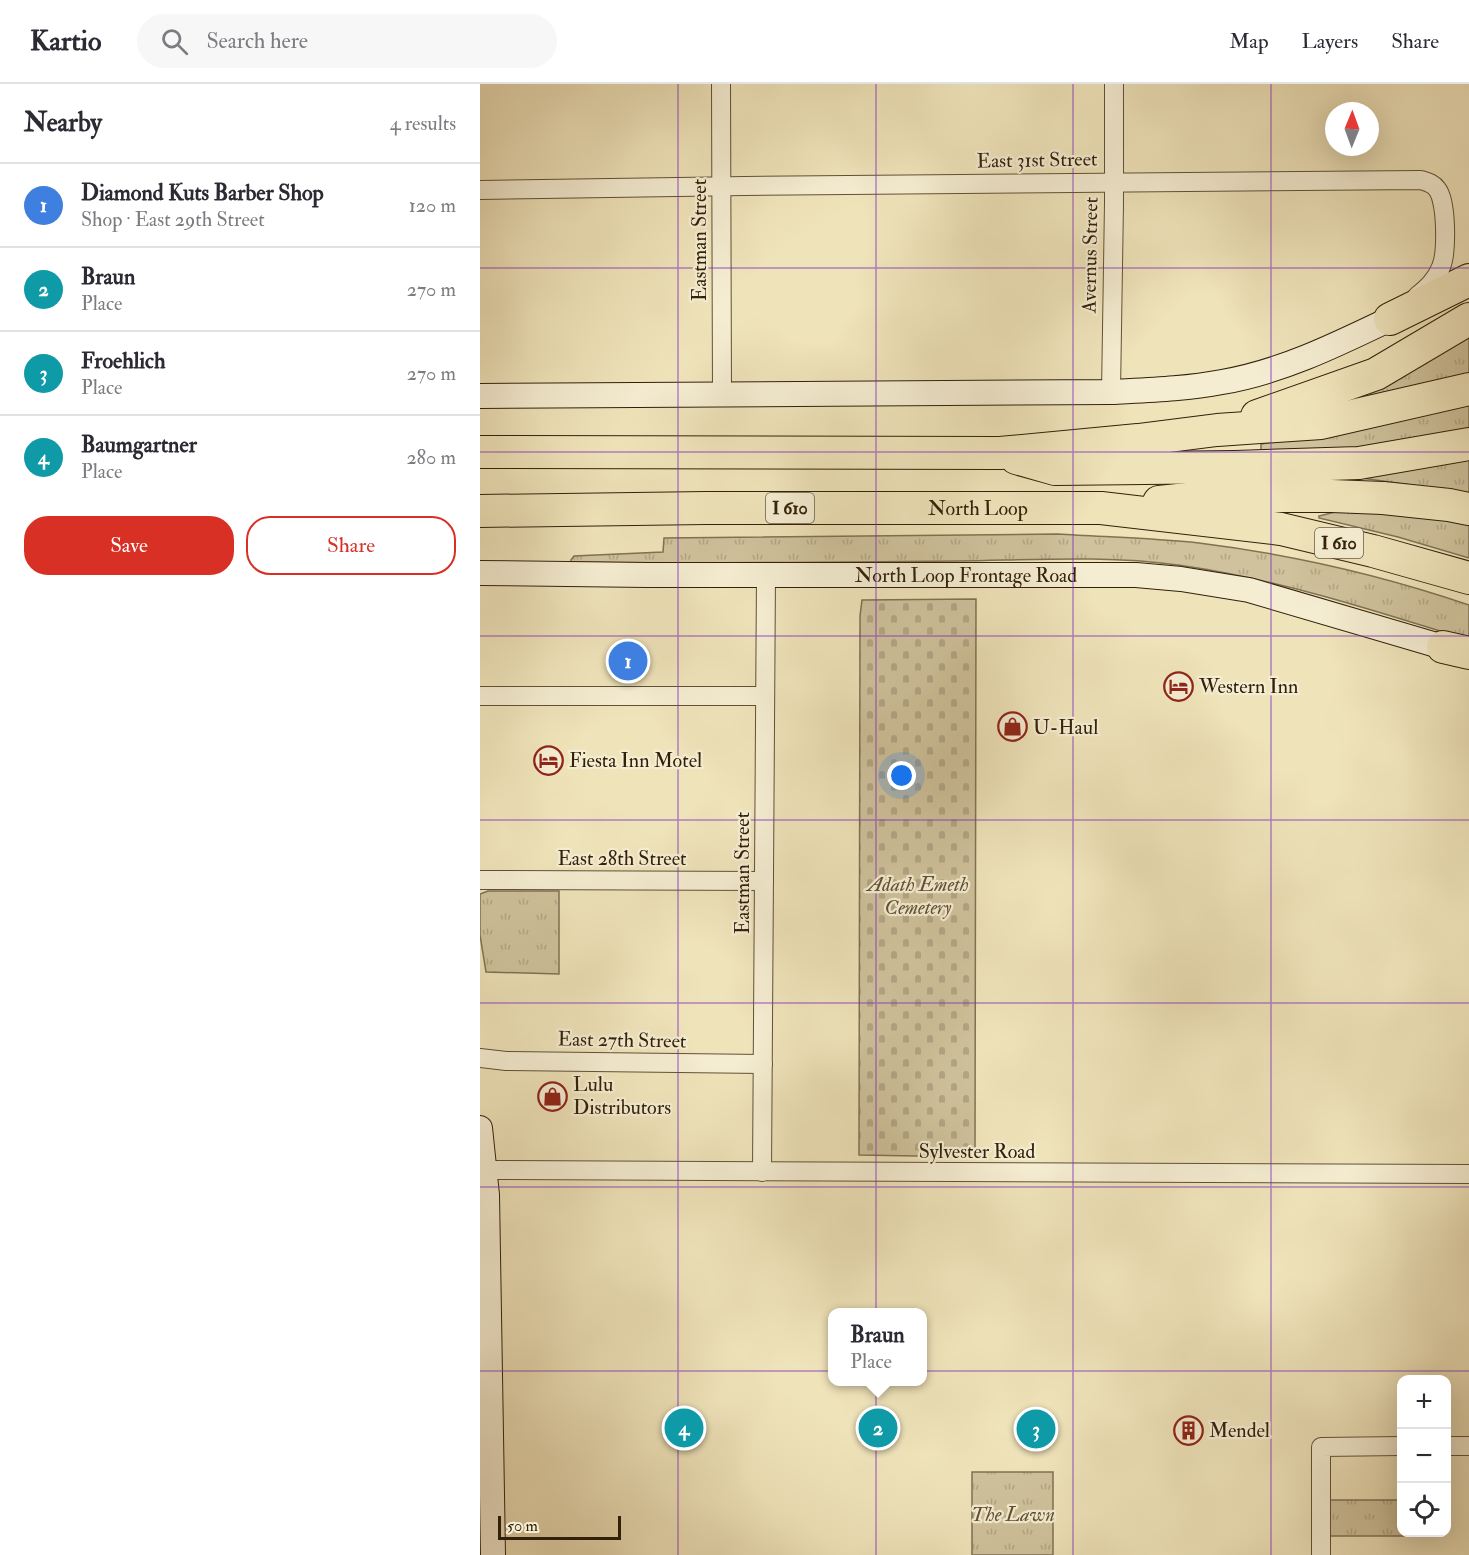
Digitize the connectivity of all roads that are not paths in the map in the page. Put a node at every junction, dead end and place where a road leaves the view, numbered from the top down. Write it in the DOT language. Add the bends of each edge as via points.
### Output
graph roads {
  1 [pos="721,84"];
  2 [pos="1114,84"];
  3 [pos="1114,182"];
  4 [pos="721,187"];
  5 [pos="480,190"];
  6 [pos="1469,280"];
  7 [pos="1390,319"];
  8 [pos="1469,319"];
  9 [pos="1469,389"];
  10 [pos="1111,392"];
  11 [pos="722,395"];
  12 [pos="480,396"];
  13 [pos="1217,430"];
  14 [pos="1469,444"];
  15 [pos="480,452"];
  16 [pos="1000,453"];
  17 [pos="1101,508"];
  18 [pos="1469,509"];
  19 [pos="480,511"];
  20 [pos="480,573"];
  21 [pos="766,575"];
  22 [pos="1466,578"];
  23 [pos="1460,654"];
  24 [pos="480,696"];
  25 [pos="765,696"];
  26 [pos="480,880"];
  27 [pos="764,881"];
  28 [pos="480,1058"];
  29 [pos="763,1064"];
  30 [pos="480,1128"];
  31 [pos="486,1170"];
  32 [pos="762,1172"];
  33 [pos="1469,1174"];
  34 [pos="484,1240"];
  35 [pos="486,1426"];
  36 [pos="1397,1446"];
  37 [pos="1451,1446"];
  38 [pos="1469,1446"];
  39 [pos="493,1555"];
  40 [pos="1321,1555"];
  1 -- 4 [label="street, Eastman Street"];
  2 -- 3 [label="street, Avernus Street"];
  3 -- 4 [label="street, East 31st Street"];
  3 -- 7 [label="street, East 31st Street" via="1412,180 1432,184 1440,194 1444,210 1443,261 1432,282"];
  3 -- 10 [label="street, Avernus Street"];
  4 -- 5 [label="street, East 31st Street"];
  4 -- 11 [label="street, Eastman Street"];
  6 -- 7 [label="highway"];
  7 -- 10 [label="main road" via="1323,352 1223,382"];
  8 -- 13 [label="highway" via="1376,374"];
  9 -- 13 [label="highway" via="1321,423"];
  10 -- 11 [label="main road"];
  11 -- 12 [label="main road"];
  13 -- 16 [label="highway"];
  14 -- 16 [label="highway" via="1359,463 1212,467 1054,469"];
  15 -- 16 [label="highway"];
  17 -- 18 [label="highway" via="1217,496 1332,496"];
  17 -- 19 [label="highway, North Loop / I 610"];
  17 -- 22 [label="highway, North Loop / I 610" via="1281,529"];
  20 -- 21 [label="main road, North Loop Frontage Road"];
  21 -- 23 [label="main road, North Loop Frontage Road" via="1136,575 1181,579 1249,590 1316,608"];
  21 -- 25 [label="street, Eastman Street"];
  24 -- 25 [label="street"];
  25 -- 27 [label="street, Eastman Street"];
  26 -- 27 [label="street, East 28th Street"];
  27 -- 29 [label="street, Eastman Street"];
  28 -- 29 [label="street, East 27th Street"];
  29 -- 32 [label="street, Eastman Street"];
  30 -- 31 [label="main road"];
  31 -- 32 [label="street, Sylvester Road"];
  31 -- 34 [label="main road"];
  32 -- 33 [label="street, Sylvester Road"];
  34 -- 35 [label="main road"];
  35 -- 39 [label="main road"];
  36 -- 40 [label="street" via="1321,1447"];
  37 -- 38 [label="street"];
}
